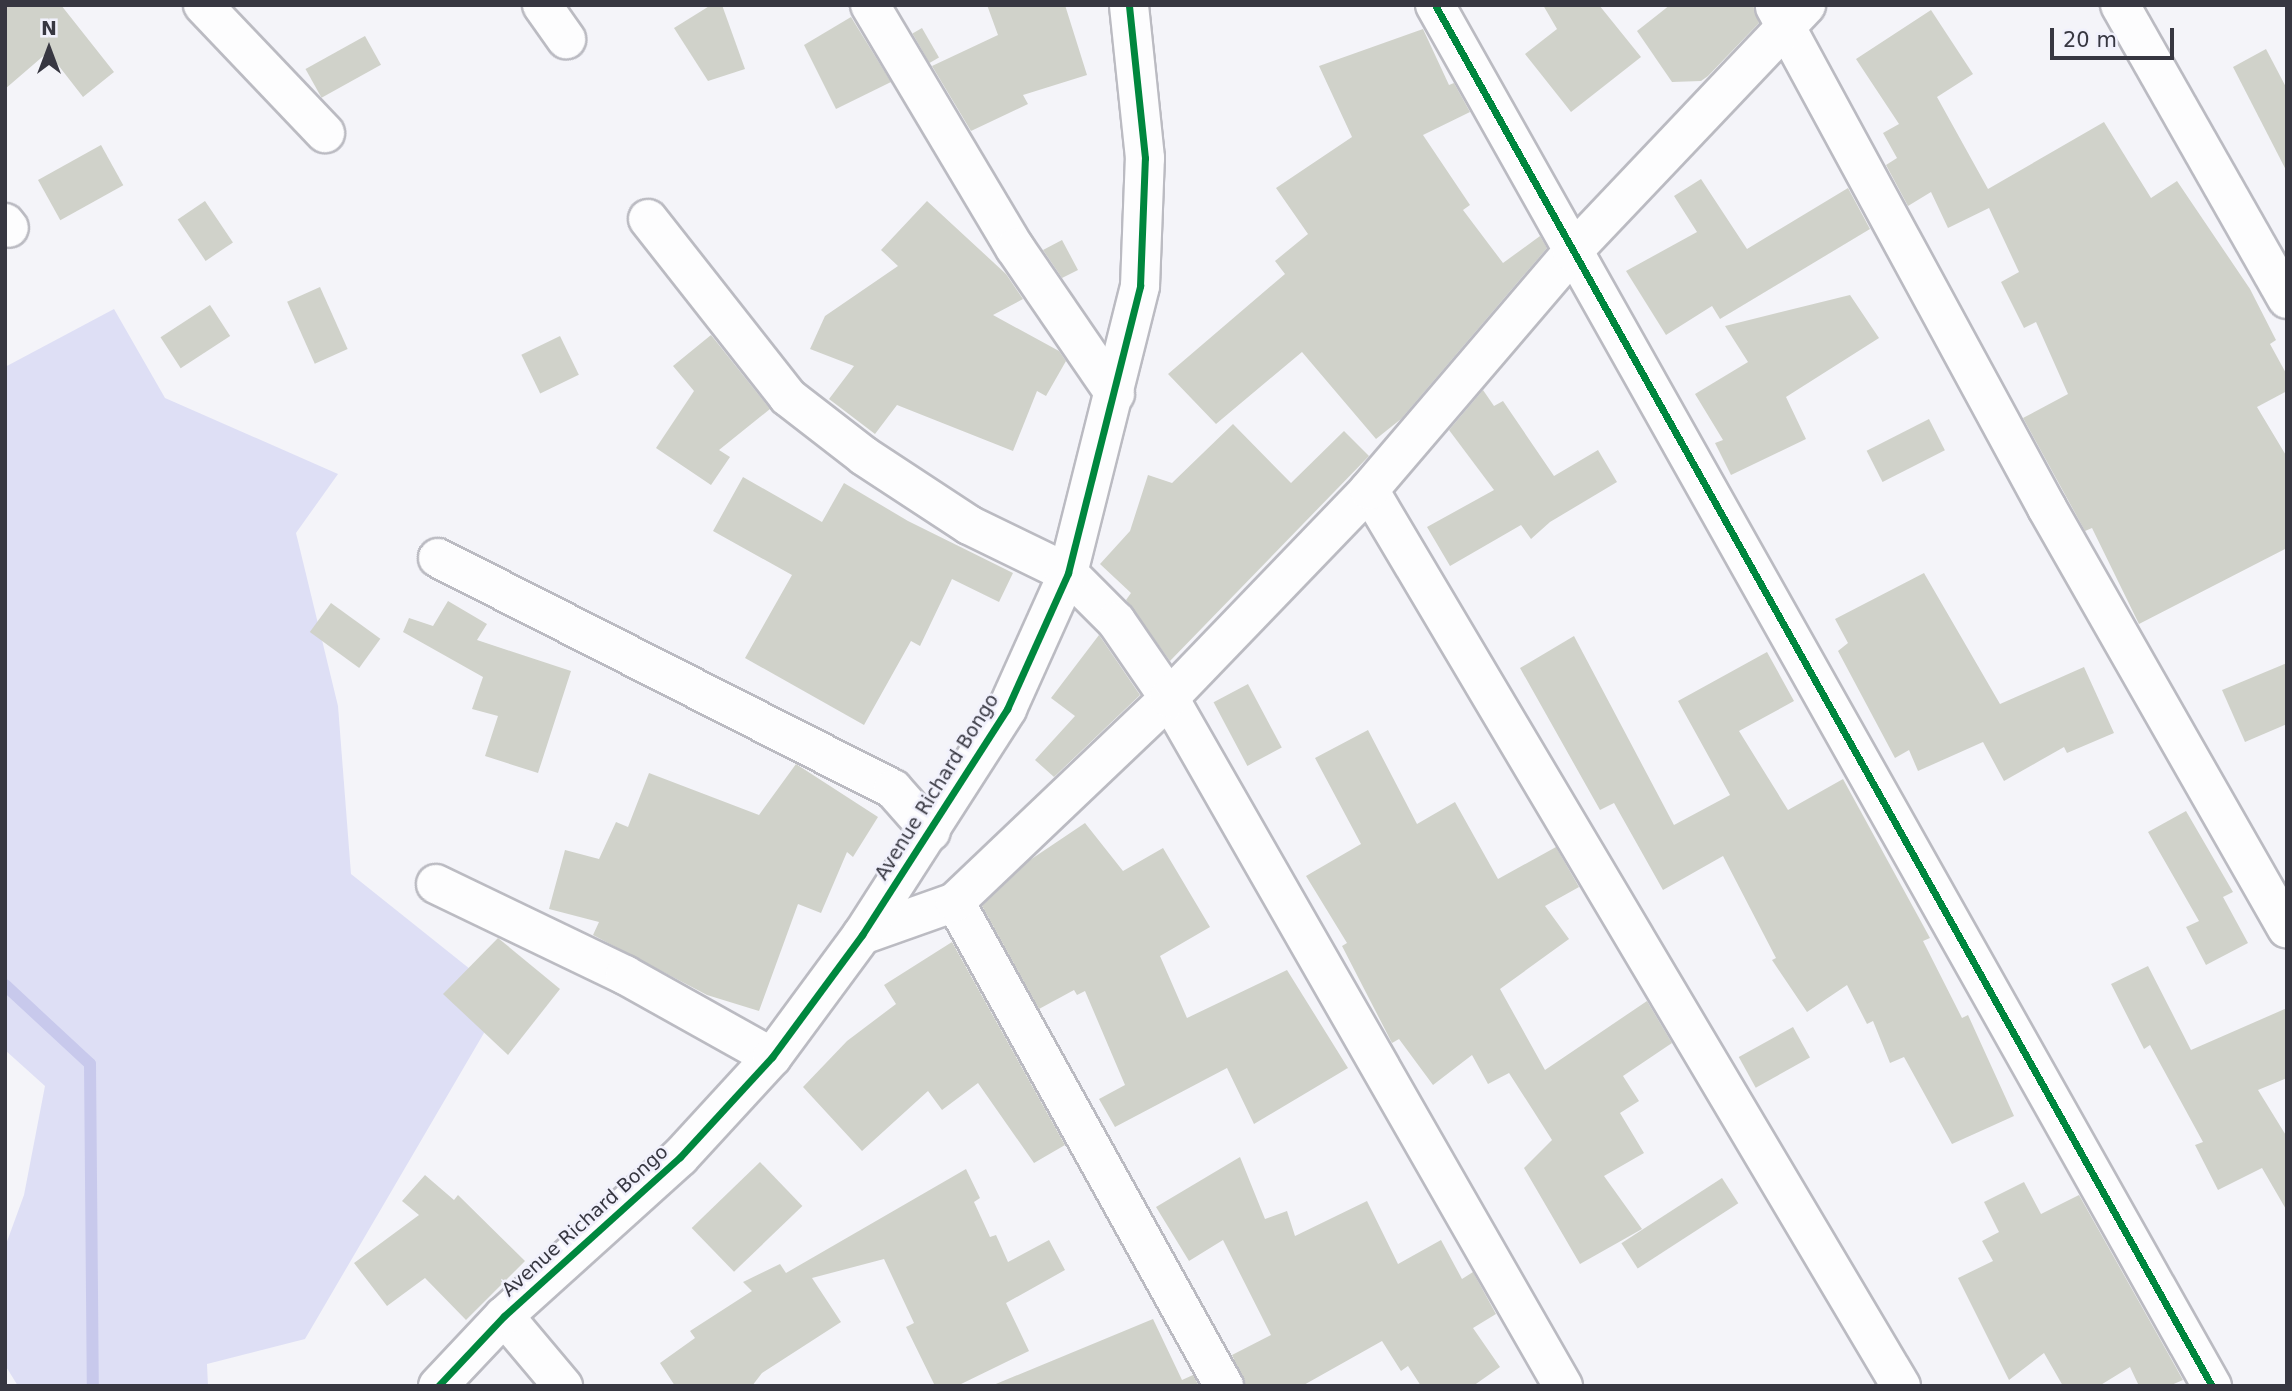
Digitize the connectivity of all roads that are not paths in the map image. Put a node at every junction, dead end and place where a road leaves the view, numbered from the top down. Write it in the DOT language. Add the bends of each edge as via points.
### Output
graph roads {
  1 [pos="203,5"];
  2 [pos="542,5"];
  3 [pos="870,5"];
  4 [pos="1129,5"];
  5 [pos="1435,5"];
  6 [pos="2120,5"];
  7 [pos="1789,12"];
  8 [pos="566,39"];
  9 [pos="325,134"];
  10 [pos="648,219"];
  11 [pos="1572,252"];
  12 [pos="2287,299"];
  13 [pos="1115,394"];
  14 [pos="1368,490"];
  15 [pos="438,558"];
  16 [pos="1068,573"];
  17 [pos="1169,698"];
  18 [pos="931,832"];
  19 [pos="436,884"];
  20 [pos="956,902"];
  21 [pos="2287,928"];
  22 [pos="862,935"];
  23 [pos="772,1057"];
  24 [pos="504,1316"];
  25 [pos="438,1386"];
  26 [pos="563,1386"];
  27 [pos="1224,1386"];
  28 [pos="1563,1386"];
  29 [pos="1901,1386"];
  30 [pos="2212,1386"];
  1 -- 9 [label="street"];
  2 -- 8 [label="street"];
  3 -- 13 [label="street" via="1016,248"];
  4 -- 13 [label="street, Avenue Richard Bongo" via="1145,158 1140,286"];
  5 -- 11 [label="street"];
  6 -- 12 [label="street"];
  7 -- 11 [label="street"];
  7 -- 21 [label="street" via="2047,508"];
  10 -- 16 [label="street" via="788,397 864,456 969,525"];
  11 -- 14 [label="street"];
  11 -- 30 [label="street"];
  13 -- 16 [label="street, Avenue Richard Bongo"];
  14 -- 17 [label="street"];
  14 -- 29 [label="street"];
  15 -- 18 [label="street" via="893,789"];
  16 -- 17 [label="street" via="1116,621"];
  16 -- 18 [label="street, Avenue Richard Bongo" via="1007,709"];
  17 -- 20 [label="street"];
  17 -- 28 [label="street"];
  18 -- 22 [label="street, Avenue Richard Bongo"];
  19 -- 23 [label="street" via="625,975"];
  20 -- 22 [label="street"];
  20 -- 27 [label="street"];
  22 -- 23 [label="street, Avenue Richard Bongo"];
  23 -- 24 [label="street, Avenue Richard Bongo" via="680,1157"];
  24 -- 25 [label="street, Avenue Richard Bongo"];
  24 -- 26 [label="street"];
}
